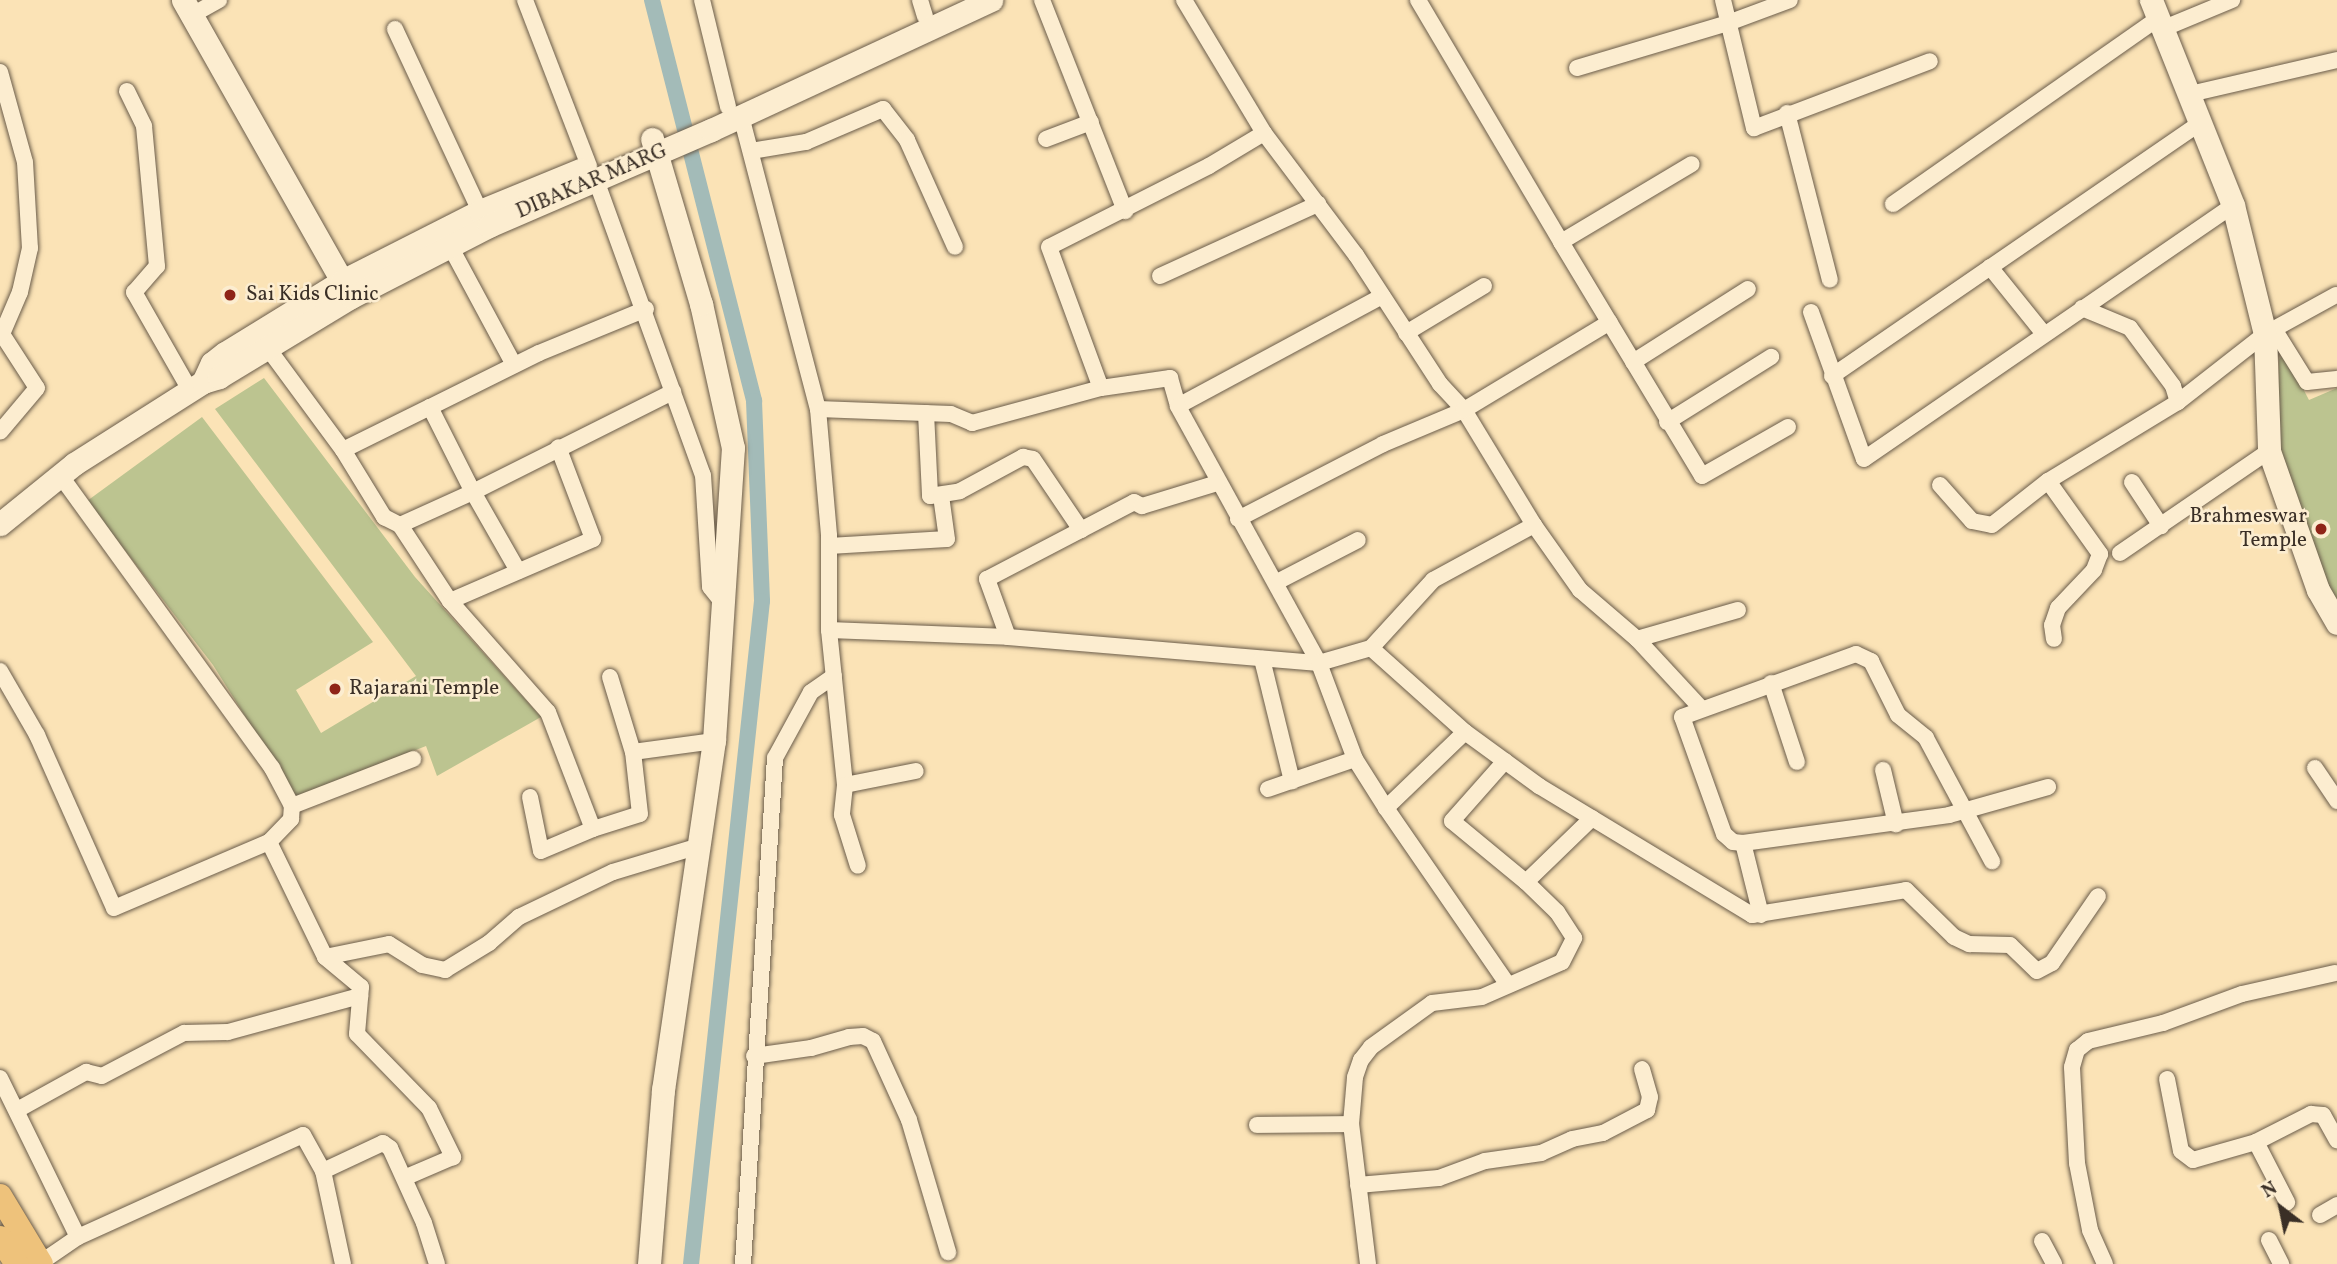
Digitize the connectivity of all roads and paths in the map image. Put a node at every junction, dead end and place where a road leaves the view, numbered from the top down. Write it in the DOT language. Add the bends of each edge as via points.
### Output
graph roads {
  1 [pos="219,0"];
  2 [pos="525,0"];
  3 [pos="702,0"];
  4 [pos="961,0"];
  5 [pos="991,0"];
  6 [pos="1042,0"];
  7 [pos="1184,0"];
  8 [pos="1418,0"];
  9 [pos="1723,0"];
  10 [pos="1790,0"];
  11 [pos="2232,0"];
  12 [pos="188,8"];
  13 [pos="922,8"];
  14 [pos="2158,16"];
  15 [pos="1728,23"];
  16 [pos="395,29"];
  17 [pos="2337,60"];
  18 [pos="1930,61"];
  19 [pos="1577,68"];
  20 [pos="0,72"];
  21 [pos="127,91"];
  22 [pos="2190,94"];
  23 [pos="734,111"];
  24 [pos="1787,113"];
  25 [pos="1091,122"];
  26 [pos="2201,122"];
  27 [pos="1264,132"];
  28 [pos="1046,138"];
  29 [pos="662,143"];
  30 [pos="751,151"];
  31 [pos="1692,164"];
  32 [pos="593,173"];
  33 [pos="1318,204"];
  34 [pos="1893,204"];
  35 [pos="2233,205"];
  36 [pos="480,211"];
  37 [pos="1125,211"];
  38 [pos="1561,242"];
  39 [pos="450,246"];
  40 [pos="955,247"];
  41 [pos="1990,267"];
  42 [pos="1160,276"];
  43 [pos="1830,280"];
  44 [pos="342,281"];
  45 [pos="1484,286"];
  46 [pos="1748,289"];
  47 [pos="2336,295"];
  48 [pos="1382,296"];
  49 [pos="2081,308"];
  50 [pos="646,309"];
  51 [pos="1811,312"];
  52 [pos="1610,323"];
  53 [pos="2270,332"];
  54 [pos="1406,333"];
  55 [pos="2044,334"];
  56 [pos="267,347"];
  57 [pos="1771,357"];
  58 [pos="1633,362"];
  59 [pos="514,365"];
  60 [pos="1832,376"];
  61 [pos="2337,379"];
  62 [pos="196,386"];
  63 [pos="1101,388"];
  64 [pos="673,392"];
  65 [pos="2178,402"];
  66 [pos="1178,406"];
  67 [pos="430,407"];
  68 [pos="818,409"];
  69 [pos="1464,410"];
  70 [pos="926,413"];
  71 [pos="1667,422"];
  72 [pos="1788,427"];
  73 [pos="0,432"];
  74 [pos="558,447"];
  75 [pos="344,450"];
  76 [pos="2269,451"];
  77 [pos="60,475"];
  78 [pos="2048,481"];
  79 [pos="2132,482"];
  80 [pos="1217,483"];
  81 [pos="1940,485"];
  82 [pos="473,492"];
  83 [pos="942,496"];
  84 [pos="1238,519"];
  85 [pos="0,524"];
  86 [pos="400,525"];
  87 [pos="1534,525"];
  88 [pos="2161,526"];
  89 [pos="1081,530"];
  90 [pos="1358,540"];
  91 [pos="829,545"];
  92 [pos="2120,553"];
  93 [pos="518,571"];
  94 [pos="1277,582"];
  95 [pos="450,601"];
  96 [pos="724,604"];
  97 [pos="1738,610"];
  98 [pos="2337,623"];
  99 [pos="829,630"];
  100 [pos="1007,637"];
  101 [pos="1637,639"];
  102 [pos="2054,639"];
  103 [pos="1371,648"];
  104 [pos="1262,659"];
  105 [pos="1319,663"];
  106 [pos="0,671"];
  107 [pos="834,676"];
  108 [pos="610,677"];
  109 [pos="1771,683"];
  110 [pos="1700,707"];
  111 [pos="1465,732"];
  112 [pos="714,741"];
  113 [pos="633,752"];
  114 [pos="413,759"];
  115 [pos="1355,759"];
  116 [pos="1505,761"];
  117 [pos="1797,762"];
  118 [pos="2315,768"];
  119 [pos="1883,770"];
  120 [pos="916,771"];
  121 [pos="1292,781"];
  122 [pos="845,785"];
  123 [pos="2048,787"];
  124 [pos="1268,789"];
  125 [pos="530,797"];
  126 [pos="2337,801"];
  127 [pos="292,806"];
  128 [pos="1386,808"];
  129 [pos="1967,811"];
  130 [pos="1592,818"];
  131 [pos="1896,824"];
  132 [pos="593,829"];
  133 [pos="270,842"];
  134 [pos="1744,843"];
  135 [pos="696,847"];
  136 [pos="1992,861"];
  137 [pos="859,866"];
  138 [pos="1526,882"];
  139 [pos="2098,896"];
  140 [pos="1760,915"];
  141 [pos="325,957"];
  142 [pos="2335,973"];
  143 [pos="1508,985"];
  144 [pos="360,996"];
  145 [pos="754,1056"];
  146 [pos="1642,1069"];
  147 [pos="0,1078"];
  148 [pos="2167,1079"];
  149 [pos="19,1109"];
  150 [pos="1351,1124"];
  151 [pos="1257,1125"];
  152 [pos="2337,1140"];
  153 [pos="2256,1142"];
  154 [pos="323,1171"];
  155 [pos="404,1178"];
  156 [pos="1358,1185"];
  157 [pos="0,1196"];
  158 [pos="2287,1202"];
  159 [pos="2337,1206"];
  160 [pos="2320,1215"];
  161 [pos="78,1237"];
  162 [pos="0,1238"];
  163 [pos="2269,1240"];
  164 [pos="2042,1241"];
  165 [pos="948,1252"];
  166 [pos="17,1264"];
  167 [pos="41,1264"];
  168 [pos="343,1264"];
  169 [pos="437,1264"];
  170 [pos="649,1264"];
  171 [pos="743,1264"];
  172 [pos="1368,1264"];
  173 [pos="2054,1264"];
  174 [pos="2105,1264"];
  175 [pos="2281,1264"];
  1 -- 12 [label="street"];
  2 -- 32 [label="street"];
  3 -- 23 [label="street"];
  4 -- 13 [label="street, DIBAKAR MARG"];
  5 -- 23 [label="street, DIBAKAR MARG"];
  6 -- 25 [label="street"];
  7 -- 27 [label="street"];
  8 -- 38 [label="street"];
  9 -- 15 [label="street"];
  10 -- 15 [label="street"];
  11 -- 14 [label="street"];
  12 -- 44 [label="street"];
  13 -- 23 [label="street, DIBAKAR MARG"];
  14 -- 22 [label="street"];
  14 -- 34 [label="street"];
  15 -- 19 [label="street"];
  15 -- 24 [label="street" via="1754,128"];
  16 -- 36 [label="street"];
  17 -- 22 [label="street"];
  18 -- 24 [label="street"];
  20 -- 73 [label="street" via="25,162 30,248 20,292 2,334 37,388"];
  21 -- 62 [label="street" via="144,126 158,266 134,292"];
  22 -- 26 [label="street"];
  23 -- 29 [label="street, DIBAKAR MARG"];
  23 -- 30 [label="street"];
  24 -- 43 [label="street"];
  25 -- 28 [label="street"];
  25 -- 37 [label="street"];
  26 -- 35 [label="street"];
  26 -- 41 [label="street"];
  27 -- 33 [label="street"];
  27 -- 37 [label="street"];
  29 -- 32 [label="street, DIBAKAR MARG"];
  29 -- 96 [label="street" via="733,448"];
  30 -- 40 [label="street" via="806,142 883,109 907,140"];
  30 -- 68 [label="street"];
  31 -- 38 [label="street"];
  32 -- 36 [label="street, DIBAKAR MARG"];
  32 -- 39 [label="street, DIBAKAR MARG"];
  32 -- 50 [label="street"];
  33 -- 42 [label="street"];
  33 -- 48 [label="street"];
  35 -- 49 [label="street"];
  35 -- 53 [label="street"];
  36 -- 44 [label="street, DIBAKAR MARG"];
  37 -- 63 [label="street" via="1049,247"];
  38 -- 52 [label="street"];
  39 -- 56 [label="street, DIBAKAR MARG"];
  39 -- 59 [label="street"];
  41 -- 55 [label="street"];
  41 -- 60 [label="street"];
  44 -- 62 [label="street, DIBAKAR MARG" via="225,353"];
  45 -- 54 [label="street"];
  46 -- 58 [label="street"];
  47 -- 53 [label="street"];
  48 -- 54 [label="street"];
  48 -- 66 [label="street"];
  49 -- 55 [label="street"];
  49 -- 65 [label="street" via="2130,328 2173,386"];
  50 -- 59 [label="street"];
  50 -- 64 [label="street"];
  51 -- 60 [label="street"];
  52 -- 58 [label="street"];
  52 -- 69 [label="street"];
  53 -- 61 [label="street" via="2307,382"];
  53 -- 65 [label="street"];
  53 -- 76 [label="street"];
  54 -- 69 [label="street" via="1440,384"];
  55 -- 60 [label="street" via="1864,459"];
  56 -- 62 [label="street, DIBAKAR MARG"];
  56 -- 75 [label="street"];
  57 -- 71 [label="street"];
  58 -- 71 [label="street"];
  59 -- 67 [label="street"];
  62 -- 77 [label="street, DIBAKAR MARG"];
  63 -- 66 [label="street" via="1170,378"];
  63 -- 70 [label="street" via="972,423 951,414"];
  64 -- 74 [label="street"];
  64 -- 96 [label="street" via="703,475 711,593"];
  65 -- 78 [label="street"];
  66 -- 80 [label="street"];
  67 -- 75 [label="street"];
  67 -- 82 [label="street"];
  68 -- 70 [label="street"];
  68 -- 91 [label="street"];
  69 -- 84 [label="street" via="1383,444"];
  69 -- 87 [label="street"];
  70 -- 83 [label="street" via="930,496"];
  71 -- 72 [label="street" via="1702,476"];
  74 -- 82 [label="street"];
  74 -- 93 [label="street" via="593,539"];
  75 -- 86 [label="street" via="384,517"];
  76 -- 88 [label="street"];
  76 -- 98 [label="street" via="2318,590"];
  77 -- 85 [label="street, DIBAKAR MARG"];
  77 -- 127 [label="street" via="272,768"];
  78 -- 81 [label="street" via="2003,519 1982,526"];
  78 -- 102 [label="street" via="2100,554 2094,570 2058,608 2052,625"];
  79 -- 88 [label="street"];
  80 -- 84 [label="street"];
  80 -- 89 [label="street" via="1142,506 1134,502"];
  82 -- 86 [label="street"];
  82 -- 93 [label="street"];
  83 -- 89 [label="street" via="960,492 1023,457 1033,458"];
  83 -- 91 [label="street" via="947,540"];
  84 -- 94 [label="street"];
  86 -- 95 [label="street"];
  87 -- 101 [label="street" via="1580,590"];
  87 -- 103 [label="street" via="1433,580"];
  88 -- 92 [label="street"];
  89 -- 100 [label="street" via="988,579"];
  90 -- 94 [label="street"];
  91 -- 99 [label="street"];
  93 -- 95 [label="street"];
  94 -- 105 [label="street"];
  95 -- 132 [label="street" via="548,712"];
  96 -- 112 [label="street"];
  97 -- 101 [label="street"];
  99 -- 100 [label="street"];
  99 -- 107 [label="street"];
  100 -- 104 [label="street"];
  101 -- 110 [label="street"];
  103 -- 105 [label="street"];
  103 -- 111 [label="street"];
  104 -- 105 [label="street"];
  104 -- 121 [label="street"];
  105 -- 115 [label="street"];
  106 -- 133 [label="street" via="37,735 114,908"];
  107 -- 122 [label="street"];
  107 -- 145 [label="street" via="811,692 775,758"];
  108 -- 113 [label="street"];
  109 -- 110 [label="street"];
  109 -- 117 [label="street"];
  109 -- 129 [label="street" via="1856,654 1866,655 1891,706 1926,738"];
  110 -- 134 [label="street" via="1686,712 1682,722 1724,834 1733,842"];
  111 -- 116 [label="street"];
  111 -- 128 [label="street"];
  112 -- 113 [label="street"];
  112 -- 135 [label="street"];
  113 -- 132 [label="street" via="640,814"];
  114 -- 127 [label="street"];
  115 -- 121 [label="street"];
  115 -- 128 [label="street"];
  116 -- 130 [label="street"];
  116 -- 138 [label="street" via="1451,821"];
  118 -- 126 [label="street"];
  119 -- 131 [label="street"];
  120 -- 122 [label="street"];
  121 -- 124 [label="street"];
  122 -- 137 [label="street" via="842,815"];
  123 -- 129 [label="street"];
  125 -- 132 [label="street" via="541,851"];
  127 -- 133 [label="street" via="291,819"];
  128 -- 143 [label="street"];
  129 -- 131 [label="street"];
  129 -- 136 [label="street"];
  130 -- 138 [label="street"];
  130 -- 140 [label="street" via="1746,913"];
  131 -- 134 [label="street"];
  133 -- 141 [label="street"];
  134 -- 140 [label="street"];
  135 -- 141 [label="street" via="613,872 530,912 445,970 422,965 389,944"];
  135 -- 170 [label="street" via="663,1090"];
  138 -- 143 [label="street" via="1557,912 1574,938 1562,962"];
  139 -- 140 [label="street" via="2052,963 2037,971 2010,945 1969,944 1954,937 1906,890"];
  141 -- 144 [label="street" via="361,987"];
  142 -- 174 [label="street" via="2242,994 2163,1023 2088,1041 2077,1051 2072,1067 2077,1163 2090,1230"];
  143 -- 150 [label="street" via="1482,997 1432,1003 1371,1047 1354,1077"];
  144 -- 149 [label="street" via="228,1032 184,1033 102,1076 86,1072"];
  144 -- 155 [label="street" via="357,1034 429,1108 453,1157"];
  145 -- 165 [label="street" via="863,1035 873,1041 909,1119"];
  145 -- 171 [label="street"];
  146 -- 156 [label="street" via="1650,1097 1647,1110 1603,1133 1572,1139 1541,1153 1485,1161 1439,1178"];
  147 -- 149 [label="street"];
  148 -- 153 [label="street" via="2186,1158 2203,1158"];
  149 -- 161 [label="street"];
  150 -- 151 [label="street"];
  150 -- 156 [label="street"];
  152 -- 153 [label="street" via="2328,1121 2318,1113"];
  153 -- 158 [label="street"];
  154 -- 155 [label="street" via="383,1143"];
  154 -- 161 [label="street" via="303,1135"];
  154 -- 168 [label="street"];
  155 -- 169 [label="street"];
  156 -- 172 [label="street"];
  157 -- 167 [label="main road"];
  159 -- 160 [label="street"];
  161 -- 167 [label="street"];
  162 -- 166 [label="main road"];
  163 -- 175 [label="street"];
  164 -- 173 [label="street"];
}
